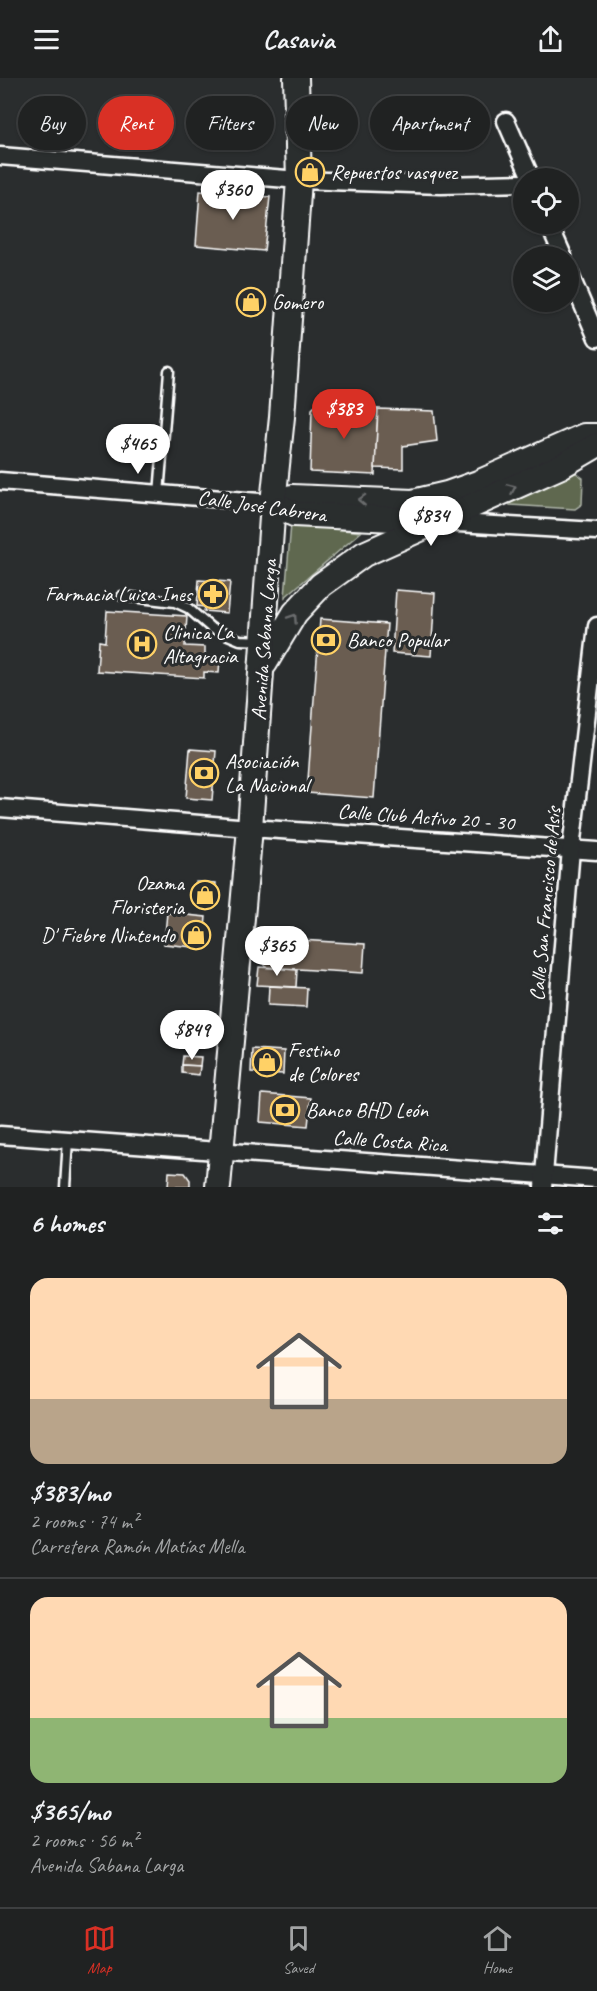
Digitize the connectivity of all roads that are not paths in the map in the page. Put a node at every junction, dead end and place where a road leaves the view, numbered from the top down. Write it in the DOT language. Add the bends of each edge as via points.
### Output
graph roads {
  1 [pos="296,78"];
  2 [pos="506,121"];
  3 [pos="0,156"];
  4 [pos="527,168"];
  5 [pos="299,180"];
  6 [pos="513,183"];
  7 [pos="579,296"];
  8 [pos="597,338"];
  9 [pos="169,371"];
  10 [pos="597,436"];
  11 [pos="597,445"];
  12 [pos="0,480"];
  13 [pos="159,494"];
  14 [pos="273,503"];
  15 [pos="437,522"];
  16 [pos="597,531"];
  17 [pos="122,596"];
  18 [pos="597,626"];
  19 [pos="264,641"];
  20 [pos="262,668"];
  21 [pos="0,808"];
  22 [pos="250,828"];
  23 [pos="571,849"];
  24 [pos="597,851"];
  25 [pos="0,1135"];
  26 [pos="68,1140"];
  27 [pos="221,1152"];
  28 [pos="597,1179"];
  29 [pos="544,1180"];
  30 [pos="65,1187"];
  31 [pos="218,1187"];
  1 -- 5 [label="main road, Avenida Sabana Larga"];
  2 -- 4 [label="street"];
  3 -- 5 [label="street"];
  5 -- 6 [label="street"];
  5 -- 14 [label="main road, Avenida Sabana Larga"];
  7 -- 8 [label="street"];
  9 -- 13 [label="lane"];
  10 -- 14 [label="main road, one-way" via="584,436 478,483 413,502 292,497"];
  15 -- 11 [label="main road, one-way" via="561,466"];
  12 -- 13 [label="street, Calle José Cabrera"];
  13 -- 14 [label="street, Calle José Cabrera"];
  14 -- 15 [label="main road, Calle José Cabrera" via="294,514"];
  14 -- 19 [label="main road, Avenida Sabana Larga"];
  15 -- 16 [label="street, Calle José Cabrera"];
  20 -- 15 [label="main road, one-way" via="295,613 321,585 364,554"];
  17 -- 19 [label="lane" via="176,602 211,628 240,640"];
  18 -- 23 [label="street, Calle San Francisco de Asís"];
  19 -- 20 [label="main road, Avenida Sabana Larga"];
  20 -- 22 [label="main road, Avenida Sabana Larga"];
  21 -- 22 [label="street, Calle Club Activo 20 - 30"];
  22 -- 23 [label="street, Calle Club Activo 20 - 30"];
  22 -- 27 [label="main road, Avenida Sabana Larga"];
  23 -- 24 [label="street, Calle Club Activo 20 - 30"];
  23 -- 29 [label="street, Calle San Francisco de Asís"];
  25 -- 26 [label="street, Calle Costa Rica"];
  26 -- 27 [label="street, Calle Costa Rica"];
  26 -- 30 [label="lane"];
  27 -- 29 [label="street, Calle Costa Rica"];
  27 -- 31 [label="main road, Avenida Sabana Larga"];
  28 -- 29 [label="street, Calle Costa Rica"];
}
